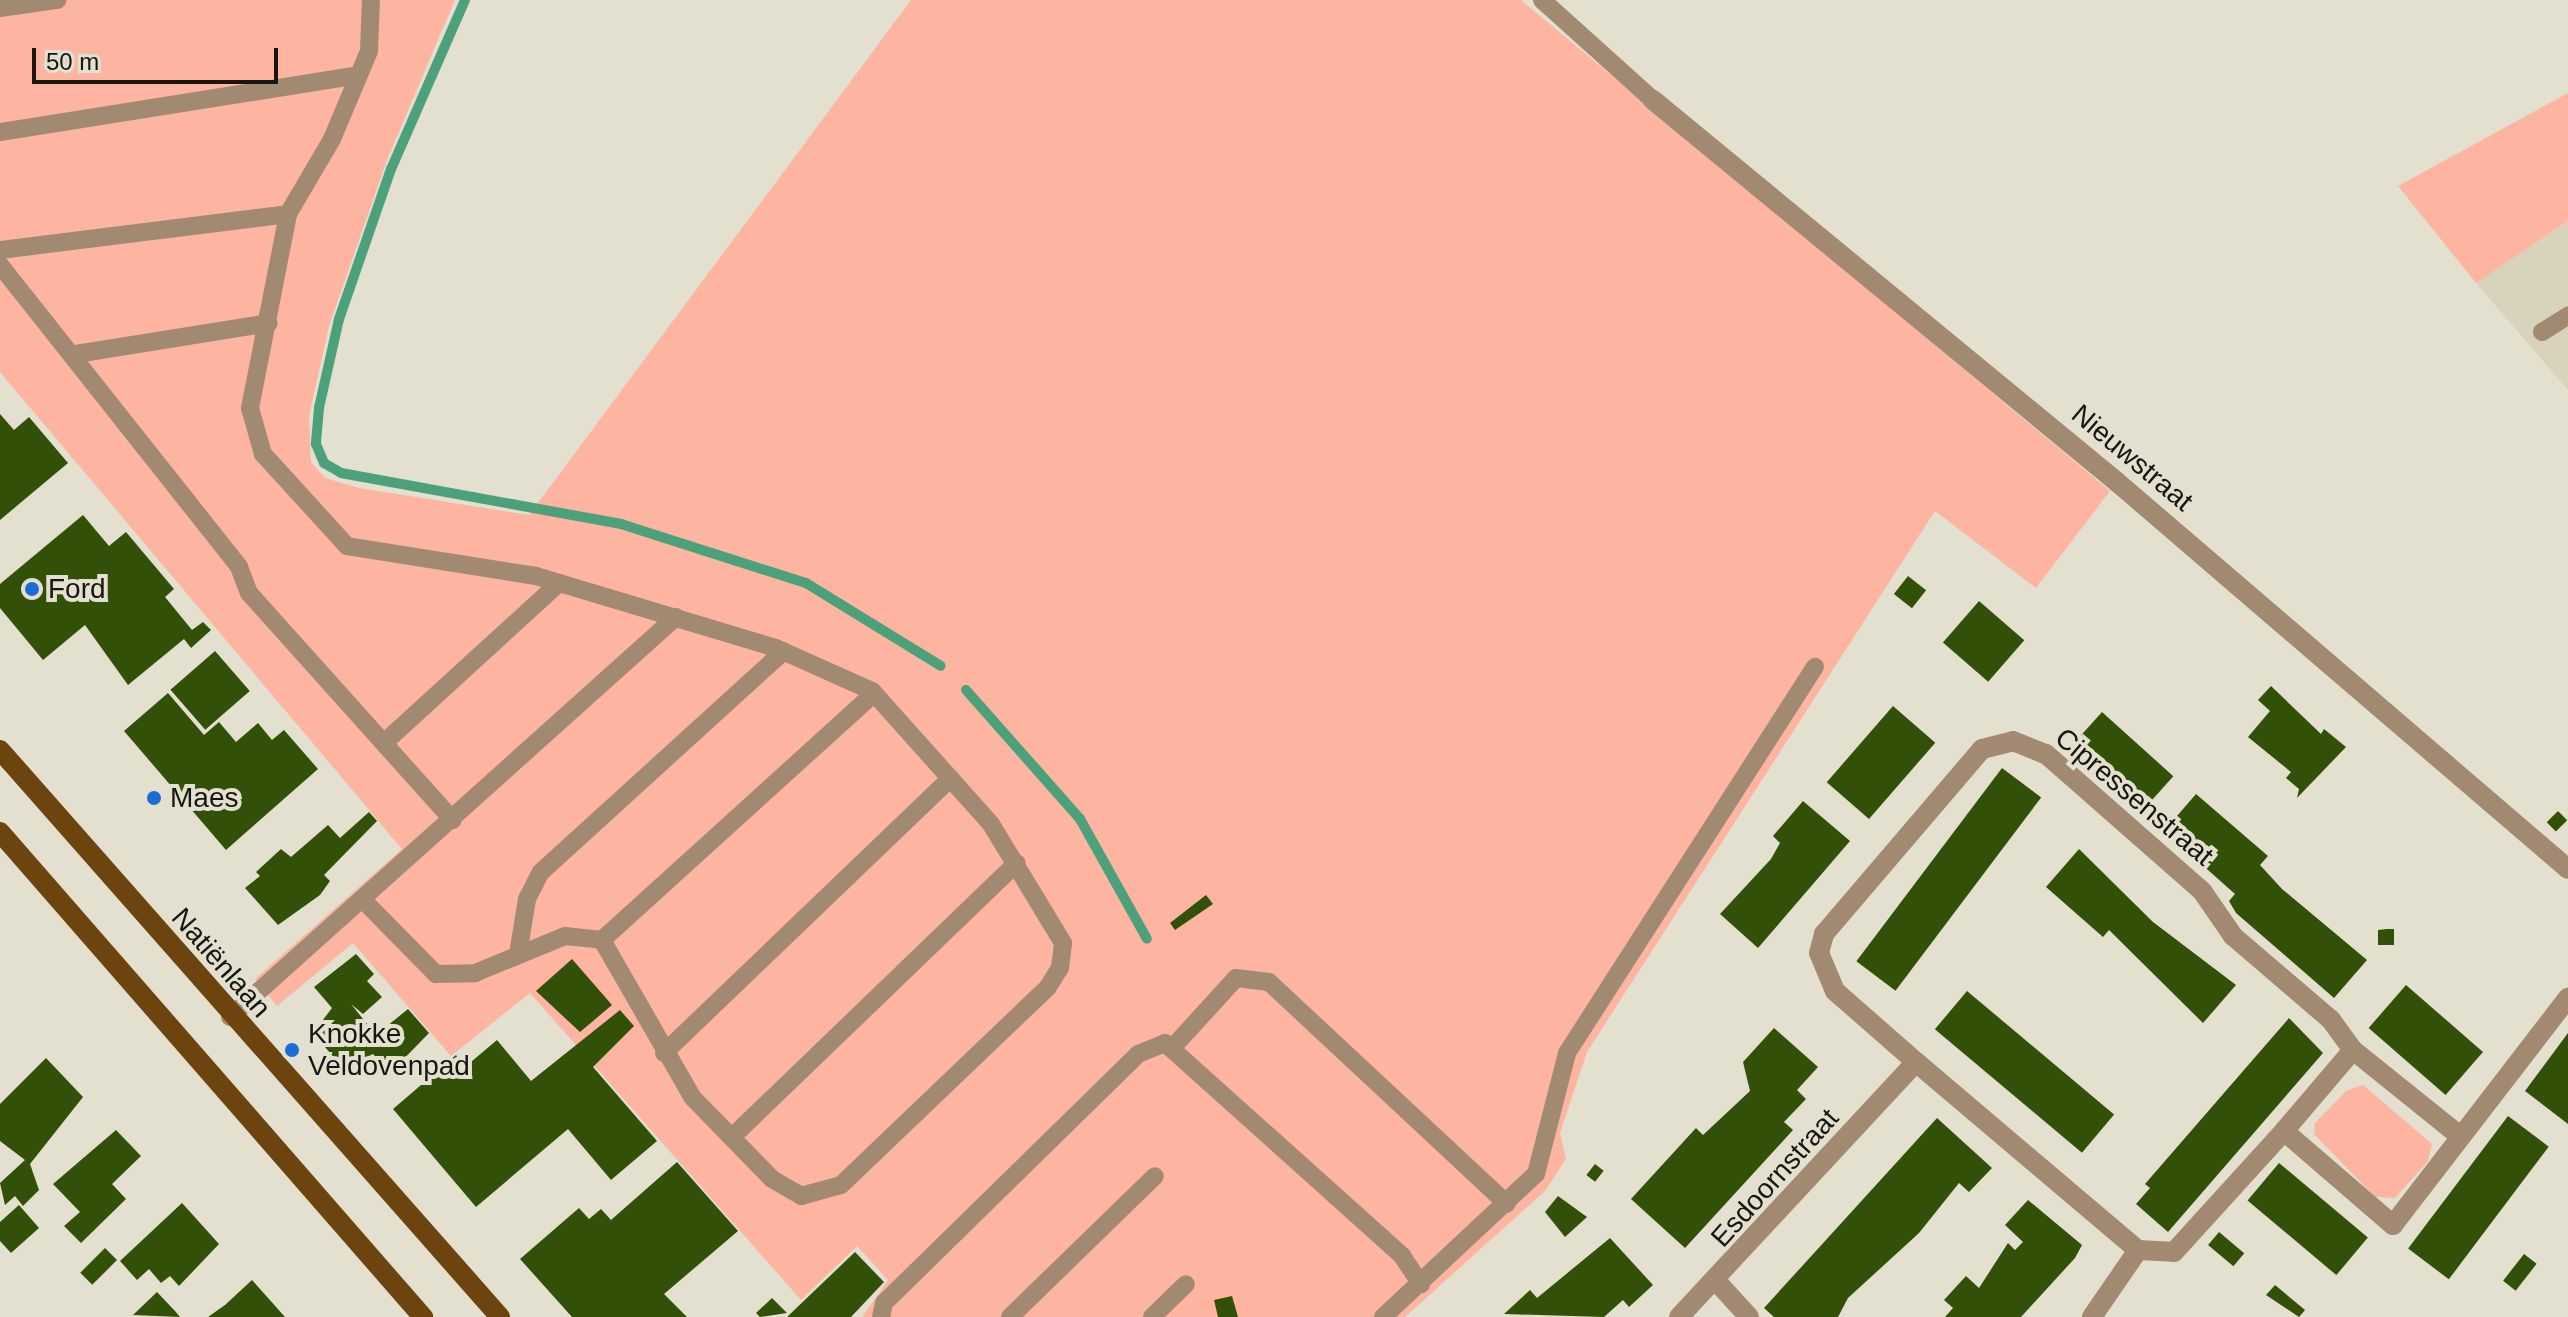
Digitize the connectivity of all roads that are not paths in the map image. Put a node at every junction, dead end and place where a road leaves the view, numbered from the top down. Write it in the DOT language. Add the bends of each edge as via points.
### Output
graph roads {
  1 [pos="57,0"];
  2 [pos="371,0"];
  3 [pos="1542,0"];
  4 [pos="0,8"];
  5 [pos="359,75"];
  6 [pos="1653,100"];
  7 [pos="0,132"];
  8 [pos="288,214"];
  9 [pos="0,250"];
  10 [pos="0,265"];
  11 [pos="2568,316"];
  12 [pos="269,323"];
  13 [pos="2542,332"];
  14 [pos="76,354"];
  15 [pos="559,583"];
  16 [pos="676,617"];
  17 [pos="784,651"];
  18 [pos="1815,667"];
  19 [pos="874,693"];
  20 [pos="386,741"];
  21 [pos="0,750"];
  22 [pos="951,778"];
  23 [pos="453,820"];
  24 [pos="0,832"];
  25 [pos="1017,863"];
  26 [pos="2568,869"];
  27 [pos="364,901"];
  28 [pos="602,940"];
  29 [pos="518,954"];
  30 [pos="2568,998"];
  31 [pos="230,1017"];
  32 [pos="1173,1047"];
  33 [pos="2353,1050"];
  34 [pos="664,1053"];
  35 [pos="1916,1062"];
  36 [pos="2284,1131"];
  37 [pos="2460,1136"];
  38 [pos="732,1137"];
  39 [pos="1155,1176"];
  40 [pos="1507,1204"];
  41 [pos="2138,1250"];
  42 [pos="1718,1283"];
  43 [pos="1186,1284"];
  44 [pos="1421,1284"];
  45 [pos="423,1317"];
  46 [pos="500,1317"];
  47 [pos="881,1317"];
  48 [pos="1010,1317"];
  49 [pos="1152,1317"];
  50 [pos="1383,1317"];
  51 [pos="1679,1317"];
  52 [pos="1749,1317"];
  53 [pos="2092,1317"];
  1 -- 4 [label="lane"];
  2 -- 5 [label="lane" via="369,51"];
  3 -- 6 [label="lane"];
  5 -- 7 [label="lane"];
  5 -- 8 [label="lane"];
  6 -- 26 [label="street, Nieuwstraat" via="2117,482"];
  8 -- 9 [label="lane"];
  8 -- 12 [label="lane"];
  10 -- 14 [label="lane"];
  11 -- 13 [label="lane"];
  12 -- 14 [label="lane"];
  12 -- 15 [label="lane" via="250,408 253,432 325,529 347,546"];
  14 -- 20 [label="lane" via="142,451 239,567 249,593"];
  15 -- 16 [label="lane"];
  15 -- 20 [label="lane"];
  16 -- 17 [label="lane"];
  16 -- 23 [label="lane"];
  17 -- 19 [label="lane"];
  17 -- 29 [label="lane" via="541,872 527,899"];
  18 -- 40 [label="lane" via="1567,1053 1549,1103 1546,1151"];
  19 -- 22 [label="lane"];
  19 -- 28 [label="lane"];
  20 -- 23 [label="lane"];
  21 -- 31 [label="main road, Natiënlaan"];
  22 -- 25 [label="lane"];
  22 -- 34 [label="lane"];
  23 -- 27 [label="lane"];
  24 -- 45 [label="main road"];
  25 -- 38 [label="lane"];
  25 -- 38 [label="lane" via="1063,943 1060,968 1048,987 825,1193 787,1191"];
  27 -- 29 [label="lane" via="436,974 475,973"];
  27 -- 31 [label="lane"];
  28 -- 29 [label="lane" via="565,936"];
  28 -- 34 [label="lane"];
  30 -- 37 [label="street"];
  31 -- 46 [label="main road, Natiënlaan"];
  32 -- 40 [label="lane" via="1236,978 1269,982"];
  32 -- 44 [label="lane" via="1402,1256"];
  32 -- 47 [label="lane" via="1165,1043 1138,1054 884,1303"];
  33 -- 35 [label="street, Cipressenstraat" via="2331,1020 2233,936 2202,891 2046,754 2013,741 1982,749 1824,934 1819,953 1835,991"];
  33 -- 36 [label="street"];
  33 -- 37 [label="street, Cipressenstraat"];
  34 -- 38 [label="lane"];
  35 -- 41 [label="street, Cipressenstraat"];
  35 -- 42 [label="street, Esdoornstraat"];
  36 -- 37 [label="street" via="2393,1225"];
  36 -- 41 [label="street" via="2174,1252"];
  39 -- 48 [label="lane"];
  40 -- 44 [label="lane"];
  41 -- 53 [label="street"];
  42 -- 51 [label="street, Esdoornstraat"];
  42 -- 52 [label="street, Esdoornstraat"];
  43 -- 49 [label="lane"];
  44 -- 50 [label="lane"];
}
